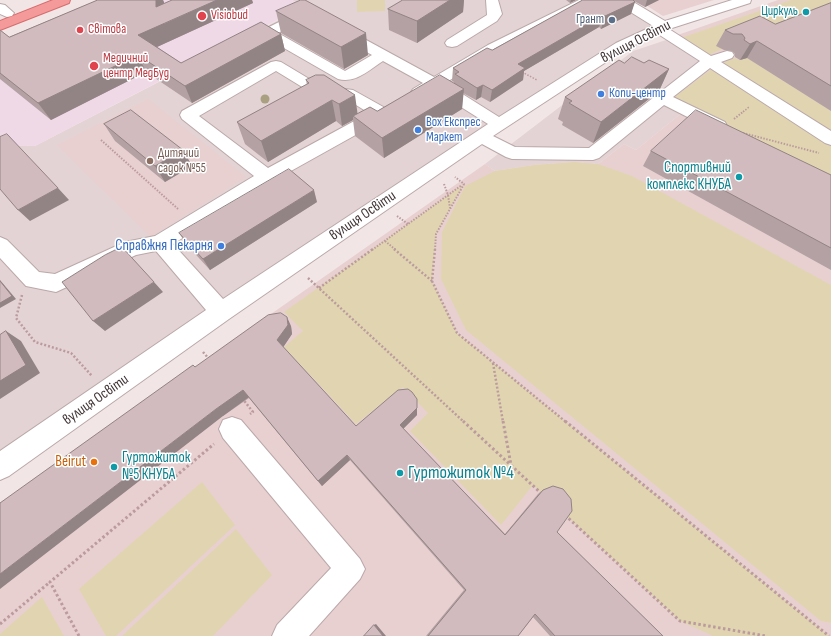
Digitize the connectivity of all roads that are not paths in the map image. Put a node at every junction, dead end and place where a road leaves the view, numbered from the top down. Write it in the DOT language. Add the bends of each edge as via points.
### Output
graph roads {
  1 [pos="41,0"];
  2 [pos="64,0"];
  3 [pos="492,0"];
  4 [pos="589,0"];
  5 [pos="621,0"];
  6 [pos="745,0"];
  7 [pos="2,12"];
  8 [pos="0,26"];
  9 [pos="661,27"];
  10 [pos="452,43"];
  11 [pos="382,55"];
  12 [pos="717,58"];
  13 [pos="434,84"];
  14 [pos="662,98"];
  15 [pos="392,107"];
  16 [pos="499,124"];
  17 [pos="729,131"];
  18 [pos="481,136"];
  19 [pos="831,139"];
  20 [pos="267,177"];
  21 [pos="160,243"];
  22 [pos="0,245"];
  23 [pos="221,312"];
  24 [pos="232,429"];
  25 [pos="0,467"];
  26 [pos="288,636"];
  1 -- 7 [label="main road"];
  2 -- 8 [label="main road"];
  3 -- 10 [label="street" via="495,14 492,18"];
  4 -- 13 [label="street" via="493,48"];
  5 -- 9 [label="street"];
  6 -- 9 [label="street, вулиця Освіти"];
  9 -- 12 [label="street"];
  9 -- 16 [label="street, вулиця Освіти" via="620,46"];
  11 -- 11 [label="street" via="352,75 343,76 268,33 307,14"];
  11 -- 13 [label="street"];
  12 -- 14 [label="street"];
  12 -- 19 [label="street" via="763,96"];
  13 -- 15 [label="street"];
  13 -- 16 [label="street"];
  14 -- 17 [label="street"];
  14 -- 18 [label="street" via="593,154 512,153"];
  15 -- 20 [label="street"];
  15 -- 20 [label="street" via="347,93 310,94 276,65 188,115 230,139"];
  16 -- 18 [label="street, вулиця Освіти"];
  18 -- 23 [label="street, вулиця Освіти"];
  20 -- 21 [label="street"];
  21 -- 22 [label="street" via="132,248 56,283 33,280"];
  21 -- 23 [label="street"];
  23 -- 25 [label="street, вулиця Освіти"];
  24 -- 26 [label="street" via="350,569"];
}
